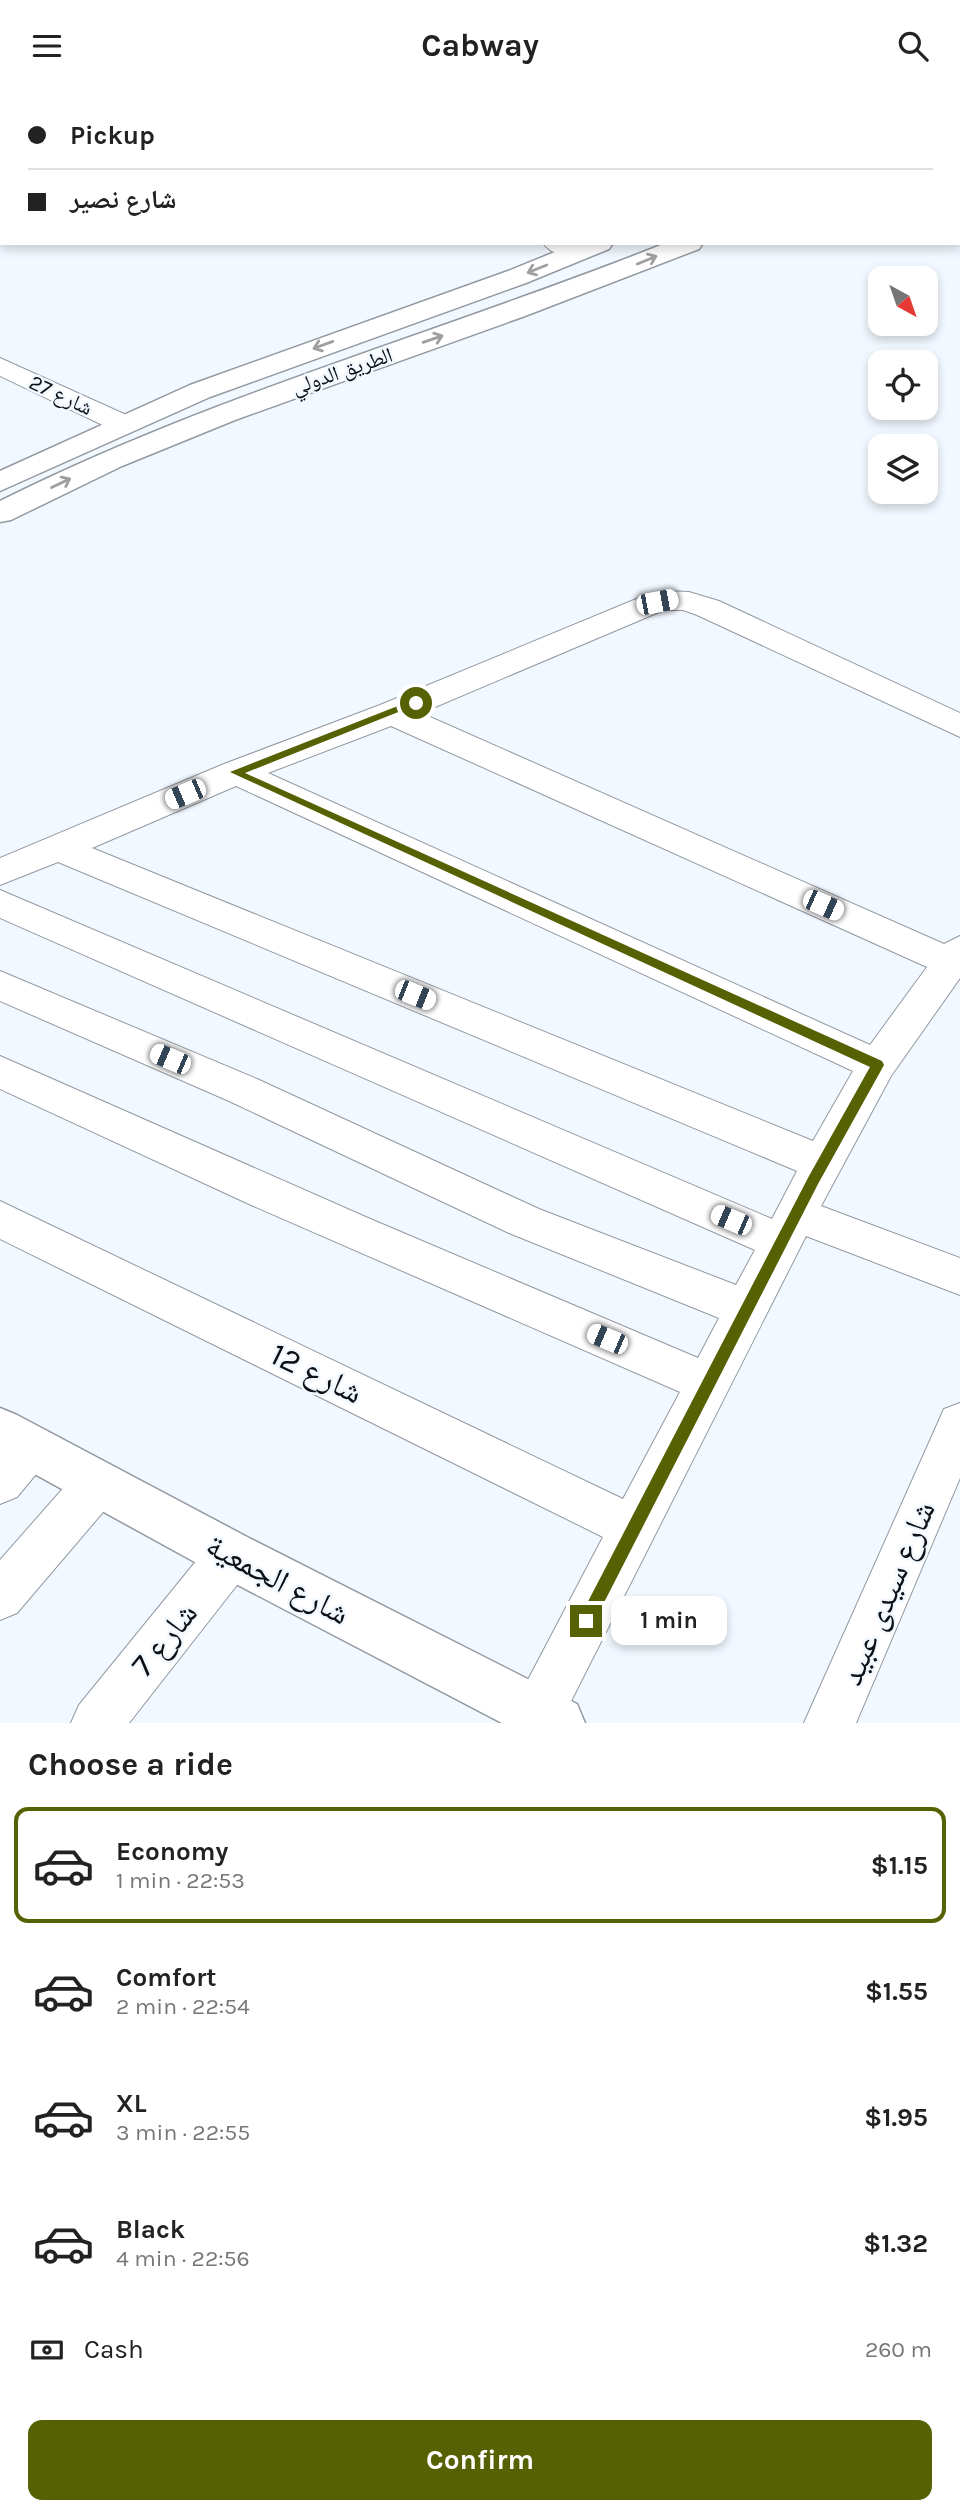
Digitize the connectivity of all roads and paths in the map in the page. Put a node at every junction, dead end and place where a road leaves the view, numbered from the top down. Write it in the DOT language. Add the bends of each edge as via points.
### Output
graph roads {
  1 [pos="685,245"];
  2 [pos="578,246"];
  3 [pos="0,366"];
  4 [pos="123,424"];
  5 [pos="0,482"];
  6 [pos="0,513"];
  7 [pos="392,713"];
  8 [pos="960,726"];
  9 [pos="236,772"];
  10 [pos="58,848"];
  11 [pos="0,872"];
  12 [pos="0,903"];
  13 [pos="955,956"];
  14 [pos="0,985"];
  15 [pos="877,1065"];
  16 [pos="0,1071"];
  17 [pos="822,1163"];
  18 [pos="0,1219"];
  19 [pos="788,1228"];
  20 [pos="960,1277"];
  21 [pos="747,1309"];
  22 [pos="709,1383"];
  23 [pos="960,1424"];
  24 [pos="10,1453"];
  25 [pos="98,1483"];
  26 [pos="634,1528"];
  27 [pos="231,1555"];
  28 [pos="0,1596"];
  29 [pos="548,1718"];
  30 [pos="97,1723"];
  31 [pos="830,1723"];
  6 -- 1 [label="street, الطريق الدولي, one-way" via="193,426"];
  2 -- 4 [label="street, الطريق الدولي, one-way"];
  3 -- 4 [label="street, شارع 27"];
  4 -- 5 [label="street, الطريق الدولي"];
  7 -- 8 [label="street" via="672,599 708,608"];
  7 -- 9 [label="street"];
  7 -- 13 [label="street"];
  9 -- 10 [label="street"];
  9 -- 15 [label="street"];
  10 -- 11 [label="street"];
  10 -- 17 [label="street"];
  12 -- 19 [label="street"];
  13 -- 15 [label="street"];
  14 -- 21 [label="street" via="243,1090 524,1221"];
  15 -- 17 [label="street"];
  16 -- 22 [label="street" via="326,1220"];
  17 -- 19 [label="street"];
  18 -- 26 [label="street, شارع 12"];
  19 -- 20 [label="street"];
  19 -- 21 [label="street"];
  21 -- 22 [label="street"];
  22 -- 26 [label="street"];
  23 -- 31 [label="street, شارع سيدى عبيد"];
  24 -- 25 [label="street, شارع الجمعية"];
  25 -- 27 [label="street, شارع الجمعية"];
  25 -- 28 [label="street"];
  26 -- 29 [label="street"];
  27 -- 29 [label="street, شارع الجمعية"];
  27 -- 30 [label="street, شارع 7"];
}
